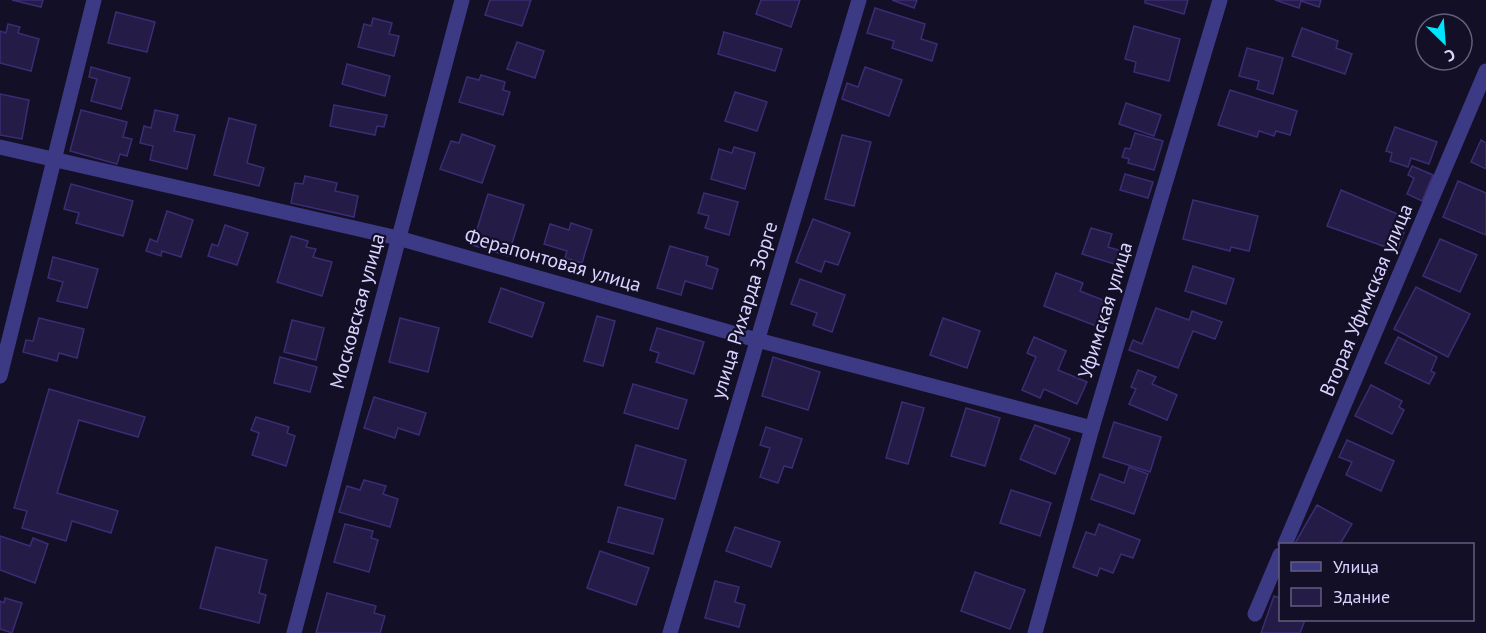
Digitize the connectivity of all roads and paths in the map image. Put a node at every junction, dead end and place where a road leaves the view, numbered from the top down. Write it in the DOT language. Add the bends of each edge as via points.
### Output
graph roads {
  1 [pos="94,0"];
  2 [pos="462,0"];
  3 [pos="860,0"];
  4 [pos="1220,0"];
  5 [pos="1486,71"];
  6 [pos="0,147"];
  7 [pos="54,159"];
  8 [pos="398,238"];
  9 [pos="757,340"];
  10 [pos="0,376"];
  11 [pos="1092,428"];
  12 [pos="1285,543"];
  13 [pos="1279,560"];
  14 [pos="1256,614"];
  15 [pos="294,633"];
  16 [pos="670,633"];
  17 [pos="1035,633"];
  1 -- 7 [label="street"];
  2 -- 8 [label="street, Московская улица"];
  3 -- 9 [label="street, улица Рихарда Зорге"];
  4 -- 11 [label="street, Уфимская улица"];
  5 -- 12 [label="street, Вторая Уфимская улица"];
  6 -- 7 [label="street, Ферапонтовая улица"];
  7 -- 8 [label="street, Ферапонтовая улица"];
  7 -- 10 [label="street"];
  8 -- 9 [label="street, Ферапонтовая улица"];
  8 -- 15 [label="street, Московская улица"];
  9 -- 11 [label="street, Ферапонтовая улица"];
  9 -- 16 [label="street, улица Рихарда Зорге"];
  11 -- 17 [label="street, Уфимская улица"];
  13 -- 14 [label="street"];
}
